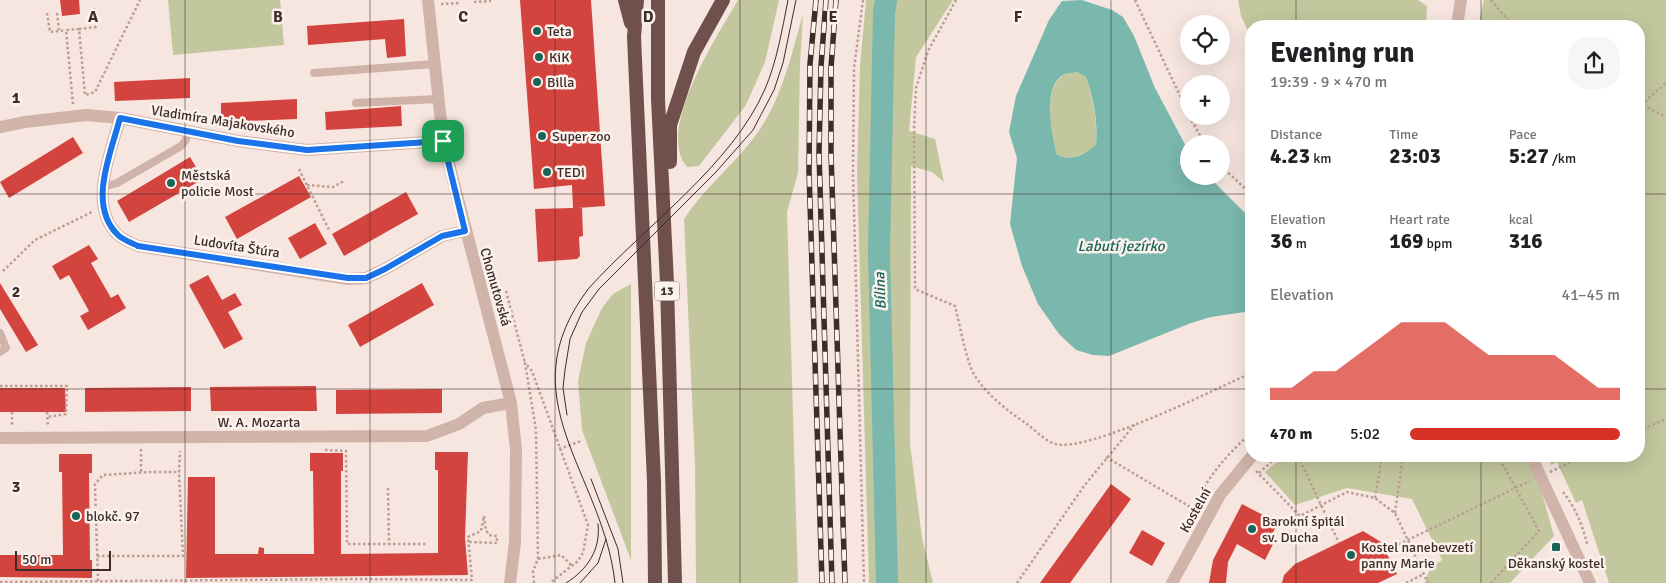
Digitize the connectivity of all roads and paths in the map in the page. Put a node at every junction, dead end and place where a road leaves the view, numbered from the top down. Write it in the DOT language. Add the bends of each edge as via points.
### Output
graph roads {
  1 [pos="140,0"];
  2 [pos="625,0"];
  3 [pos="638,0"];
  4 [pos="658,0"];
  5 [pos="723,0"];
  6 [pos="863,0"];
  7 [pos="956,0"];
  8 [pos="1135,0"];
  9 [pos="1460,0"];
  10 [pos="1491,0"];
  11 [pos="491,1"];
  12 [pos="434,2"];
  13 [pos="474,2"];
  14 [pos="459,3"];
  15 [pos="94,8"];
  16 [pos="47,13"];
  17 [pos="57,13"];
  18 [pos="1458,20"];
  19 [pos="1508,20"];
  20 [pos="79,29"];
  21 [pos="59,30"];
  22 [pos="66,30"];
  23 [pos="634,36"];
  24 [pos="434,64"];
  25 [pos="314,73"];
  26 [pos="1666,83"];
  27 [pos="1180,97"];
  28 [pos="437,99"];
  29 [pos="1645,100"];
  30 [pos="356,102"];
  31 [pos="73,104"];
  32 [pos="1645,106"];
  33 [pos="1666,117"];
  34 [pos="120,118"];
  35 [pos="0,128"];
  36 [pos="189,131"];
  37 [pos="443,141"];
  38 [pos="299,169"];
  39 [pos="1230,174"];
  40 [pos="344,181"];
  41 [pos="307,185"];
  42 [pos="103,187"];
  43 [pos="1245,188"];
  44 [pos="94,212"];
  45 [pos="465,231"];
  46 [pos="330,232"];
  47 [pos="3,272"];
  48 [pos="667,282"];
  49 [pos="506,291"];
  50 [pos="0,333"];
  51 [pos="0,352"];
  52 [pos="525,363"];
  53 [pos="1245,375"];
  54 [pos="0,386"];
  55 [pos="511,403"];
  56 [pos="12,412"];
  57 [pos="47,412"];
  58 [pos="47,417"];
  59 [pos="1666,419"];
  60 [pos="1136,423"];
  61 [pos="1645,428"];
  62 [pos="12,433"];
  63 [pos="48,433"];
  64 [pos="0,438"];
  65 [pos="1245,439"];
  66 [pos="581,441"];
  67 [pos="141,448"];
  68 [pos="559,449"];
  69 [pos="316,450"];
  70 [pos="188,451"];
  71 [pos="1106,457"];
  72 [pos="1246,462"];
  73 [pos="1250,462"];
  74 [pos="1271,462"];
  75 [pos="1301,462"];
  76 [pos="1381,462"];
  77 [pos="1402,462"];
  78 [pos="1502,462"];
  79 [pos="1534,462"];
  80 [pos="1571,462"];
  81 [pos="141,472"];
  82 [pos="179,472"];
  83 [pos="1549,472"];
  84 [pos="1259,473"];
  85 [pos="1532,480"];
  86 [pos="388,488"];
  87 [pos="1517,488"];
  88 [pos="1375,498"];
  89 [pos="1321,505"];
  90 [pos="1395,514"];
  91 [pos="1408,540"];
  92 [pos="469,542"];
  93 [pos="1339,543"];
  94 [pos="389,544"];
  95 [pos="426,544"];
  96 [pos="1385,551"];
  97 [pos="98,556"];
  98 [pos="538,559"];
  99 [pos="572,566"];
  100 [pos="1424,574"];
  101 [pos="361,578"];
  102 [pos="269,579"];
  103 [pos="98,581"];
  104 [pos="0,582"];
  105 [pos="72,582"];
  106 [pos="274,583"];
  107 [pos="361,583"];
  108 [pos="510,583"];
  109 [pos="534,583"];
  110 [pos="550,583"];
  111 [pos="655,583"];
  112 [pos="675,583"];
  113 [pos="864,583"];
  114 [pos="1017,583"];
  115 [pos="1172,583"];
  116 [pos="1406,583"];
  117 [pos="1428,583"];
  118 [pos="1491,583"];
  119 [pos="1590,583"];
  1 -- 20 [label="path" via="95,92 85,94"];
  2 -- 23 [label="highway"];
  3 -- 23 [label="highway, 13"];
  4 -- 48 [label="highway, 13" via="658,98"];
  5 -- 48 [label="highway" via="694,52 670,125"];
  6 -- 113 [label="path" via="854,68 852,173"];
  7 -- 60 [label="path" via="928,51 916,88 915,289 955,306 972,370 1011,413 1056,444 1080,442"];
  8 -- 27 [label="path"];
  9 -- 18 [label="street"];
  10 -- 19 [label="path"];
  11 -- 13 [label="path"];
  12 -- 14 [label="path"];
  12 -- 24 [label="street, Chomutovská"];
  15 -- 20 [label="path" via="96,27"];
  16 -- 21 [label="path" via="49,30"];
  17 -- 21 [label="path"];
  20 -- 22 [label="path"];
  21 -- 22 [label="path"];
  22 -- 31 [label="path"];
  23 -- 111 [label="highway, 13" via="654,471"];
  24 -- 25 [label="lane"];
  24 -- 28 [label="street, Chomutovská"];
  26 -- 29 [label="path"];
  28 -- 30 [label="lane"];
  28 -- 37 [label="street, Chomutovská"];
  32 -- 33 [label="path"];
  34 -- 35 [label="street, Vladimíra Majakovského" via="86,115"];
  34 -- 36 [label="street, Vladimíra Majakovského"];
  34 -- 42 [label="street, Ludovíta Štúra"];
  36 -- 37 [label="street, Vladimíra Majakovského" via="307,150"];
  36 -- 42 [label="lane" via="181,146 117,184"];
  37 -- 45 [label="street, Chomutovská"];
  38 -- 41 [label="path"];
  39 -- 43 [label="path"];
  40 -- 41 [label="path" via="333,187"];
  41 -- 46 [label="path"];
  42 -- 45 [label="street, Ludovíta Štúra" via="102,203 108,221 118,236 138,246 348,278 366,278 442,236"];
  44 -- 47 [label="path" via="35,240"];
  45 -- 55 [label="street, Chomutovská"];
  48 -- 112 [label="highway, 13"];
  49 -- 52 [label="path"];
  50 -- 51 [label="lane" via="6,348"];
  52 -- 68 [label="path" via="532,371"];
  52 -- 98 [label="path" via="536,430"];
  53 -- 60 [label="path" via="1179,407"];
  54 -- 58 [label="path" via="67,386 66,414"];
  55 -- 64 [label="street, W. A. Mozarta" via="483,408 459,424 427,436"];
  55 -- 108 [label="street, Chomutovská" via="516,450 515,542"];
  56 -- 62 [label="path"];
  57 -- 58 [label="path"];
  58 -- 63 [label="path"];
  59 -- 61 [label="path"];
  60 -- 71 [label="path"];
  65 -- 71 [label="path" via="1212,472 1192,508"];
  66 -- 68 [label="path"];
  67 -- 81 [label="path"];
  68 -- 99 [label="path" via="588,525 583,553"];
  69 -- 94 [label="path" via="346,451 347,544"];
  70 -- 82 [label="path" via="179,451"];
  71 -- 114 [label="path"];
  72 -- 115 [label="street, Kostelní" via="1220,495"];
  73 -- 84 [label="path"];
  74 -- 84 [label="path"];
  75 -- 89 [label="path"];
  76 -- 88 [label="path"];
  77 -- 90 [label="path"];
  78 -- 87 [label="path"];
  79 -- 119 [label="street"];
  80 -- 83 [label="path"];
  81 -- 82 [label="path"];
  81 -- 97 [label="path" via="103,475 95,484"];
  82 -- 97 [label="path" via="183,556"];
  84 -- 89 [label="path" via="1300,516"];
  85 -- 87 [label="path"];
  86 -- 94 [label="path"];
  87 -- 91 [label="path"];
  87 -- 118 [label="path" via="1539,531"];
  88 -- 89 [label="path" via="1347,492"];
  88 -- 90 [label="path"];
  89 -- 93 [label="path"];
  90 -- 91 [label="path"];
  91 -- 96 [label="path"];
  91 -- 100 [label="path"];
  92 -- 92 [label="path" via="497,543 497,536 489,535 486,530 484,516 481,531 468,537"];
  92 -- 101 [label="path" via="472,580"];
  94 -- 95 [label="path"];
  97 -- 103 [label="path"];
  98 -- 99 [label="path" via="561,555"];
  98 -- 109 [label="path" via="533,570"];
  99 -- 110 [label="path"];
  100 -- 116 [label="path"];
  100 -- 117 [label="path"];
  101 -- 102 [label="path"];
  101 -- 107 [label="path"];
  102 -- 103 [label="path"];
  102 -- 106 [label="path"];
  103 -- 105 [label="path"];
  104 -- 105 [label="path"];
}
